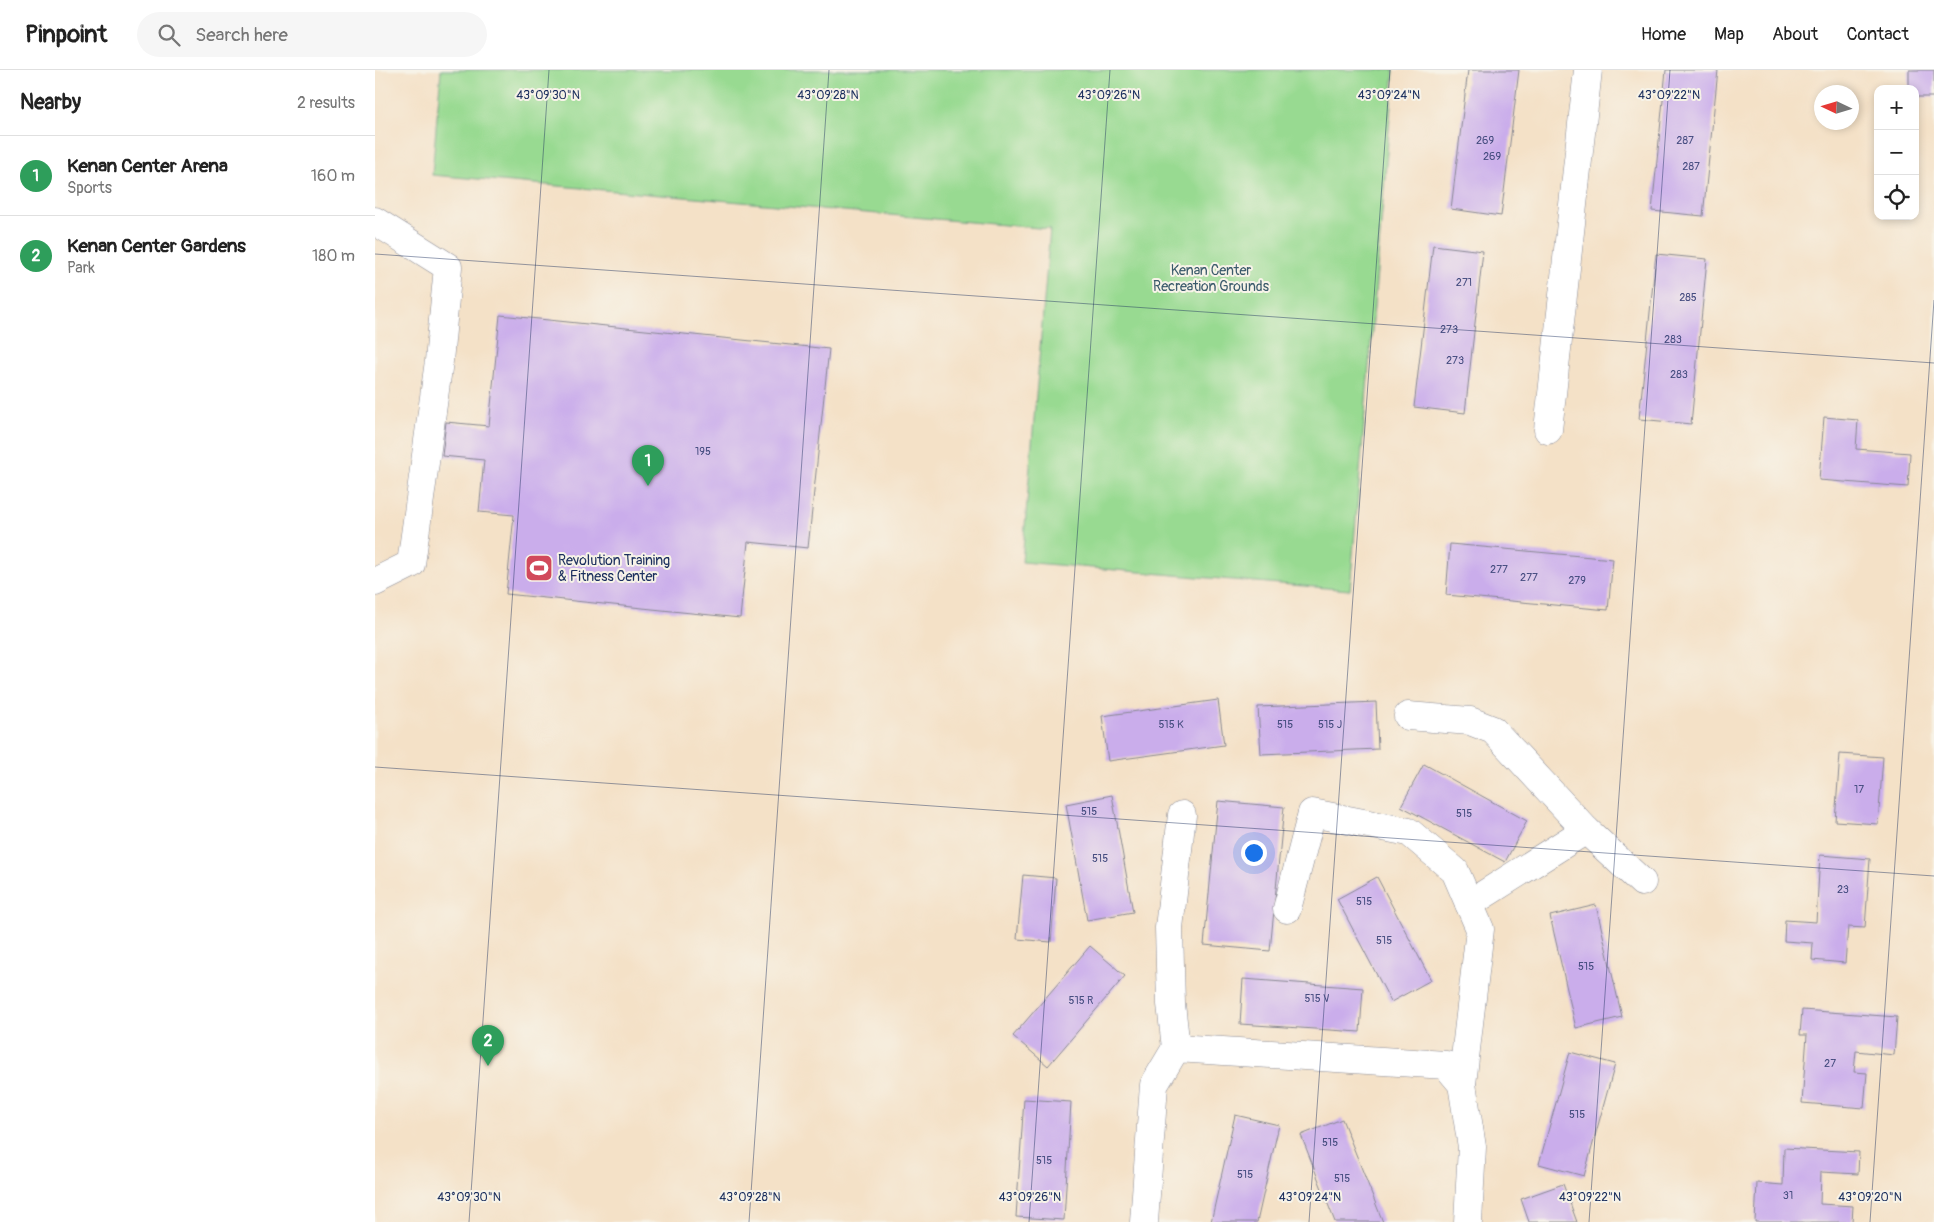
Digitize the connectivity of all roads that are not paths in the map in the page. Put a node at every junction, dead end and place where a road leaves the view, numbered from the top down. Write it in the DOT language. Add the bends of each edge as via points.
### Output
graph roads {
  1 [pos="1588,70"];
  2 [pos="375,221"];
  3 [pos="1549,430"];
  4 [pos="375,582"];
  5 [pos="1408,716"];
  6 [pos="1182,815"];
  7 [pos="1586,830"];
  8 [pos="1642,882"];
  9 [pos="1469,904"];
  10 [pos="1287,910"];
  11 [pos="1176,1048"];
  12 [pos="1462,1084"];
  13 [pos="1144,1222"];
  14 [pos="1468,1222"];
  1 -- 3 [label="lane"];
  2 -- 4 [label="lane" via="448,268 439,361 411,564"];
  5 -- 7 [label="lane" via="1470,721 1493,730"];
  6 -- 11 [label="lane" via="1169,928"];
  7 -- 8 [label="lane"];
  7 -- 9 [label="lane"];
  9 -- 10 [label="lane" via="1455,871 1409,832 1312,813"];
  9 -- 12 [label="lane" via="1480,929"];
  11 -- 12 [label="lane" via="1446,1065"];
  11 -- 13 [label="lane" via="1154,1085"];
  12 -- 14 [label="lane" via="1472,1147"];
}
